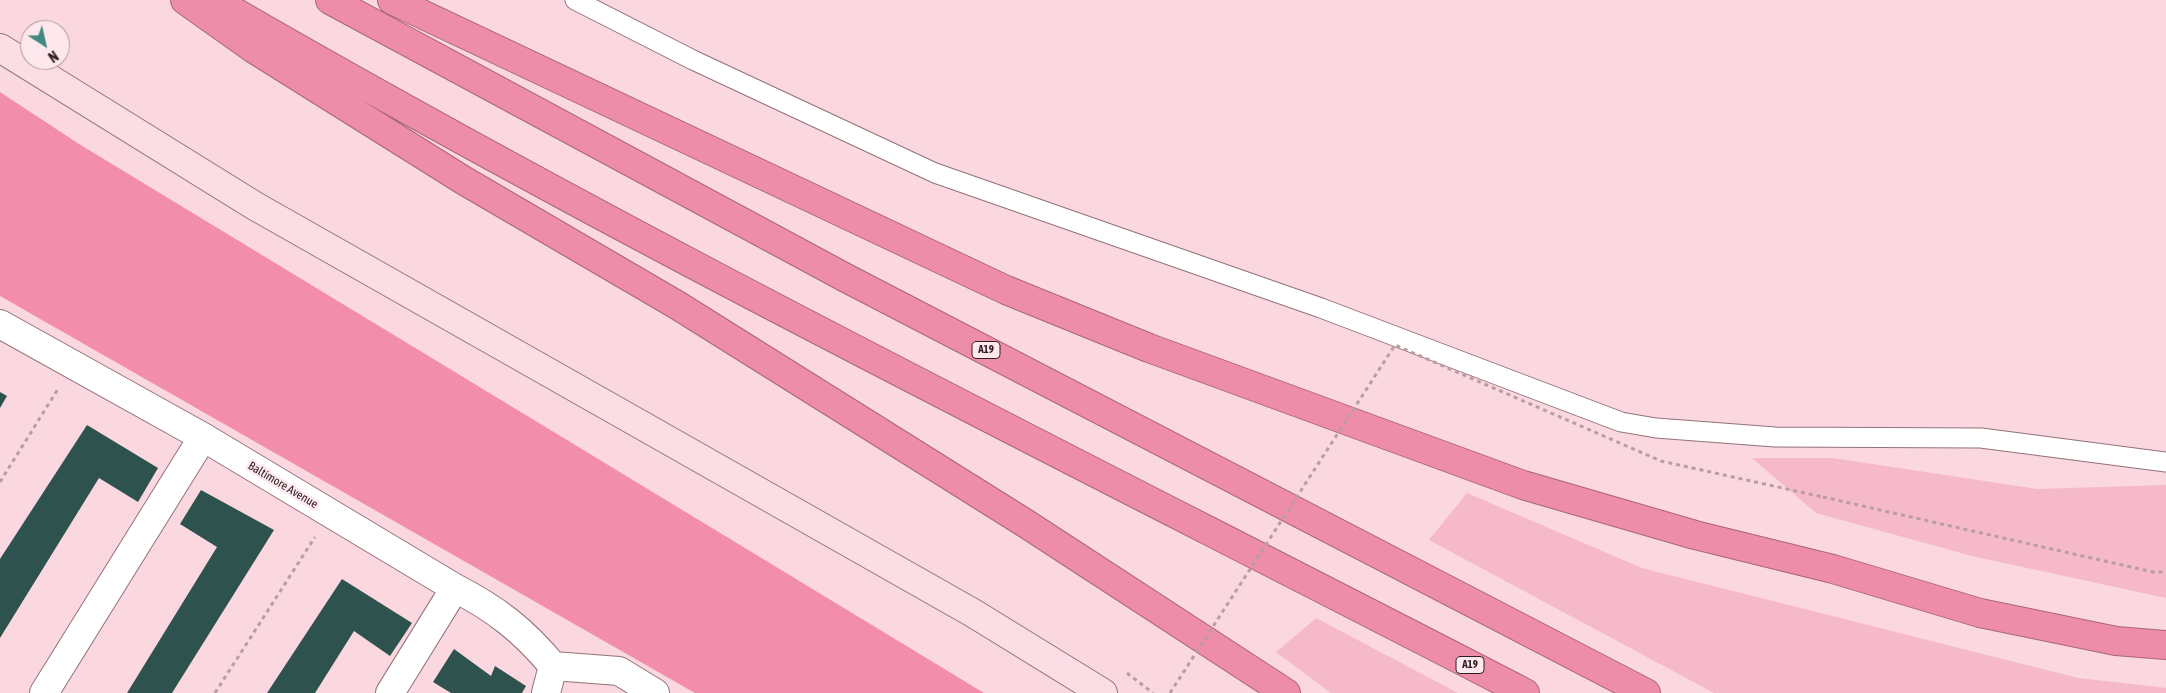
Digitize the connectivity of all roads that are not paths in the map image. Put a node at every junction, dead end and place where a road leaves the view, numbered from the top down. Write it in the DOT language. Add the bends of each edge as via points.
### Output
graph roads {
  1 [pos="185,0"];
  2 [pos="214,0"];
  3 [pos="330,0"];
  4 [pos="392,0"];
  5 [pos="575,0"];
  6 [pos="0,48"];
  7 [pos="0,324"];
  8 [pos="203,437"];
  9 [pos="2166,462"];
  10 [pos="454,588"];
  11 [pos="2166,645"];
  12 [pos="553,666"];
  13 [pos="44,693"];
  14 [pos="390,693"];
  15 [pos="546,693"];
  16 [pos="655,693"];
  17 [pos="1103,693"];
  18 [pos="1286,693"];
  19 [pos="1525,693"];
  20 [pos="1646,693"];
  1 -- 18 [label="highway" via="254,49 463,180 678,305 1026,523"];
  2 -- 19 [label="highway, A19" via="584,206"];
  3 -- 20 [label="highway, A19" via="863,287"];
  4 -- 11 [label="highway" via="1006,290 1149,348 1514,482 1695,535 1833,569 1980,613 2116,641"];
  5 -- 9 [label="lane" via="693,60 935,173 1321,308 1621,422 1656,428 1775,437 1981,438"];
  6 -- 17 [label="street" via="255,206 973,613"];
  7 -- 8 [label="street, Baltimore Avenue"];
  8 -- 10 [label="street, Baltimore Avenue"];
  8 -- 13 [label="street"];
  10 -- 12 [label="street, Baltimore Avenue" via="486,604 530,639"];
  10 -- 14 [label="street"];
  12 -- 15 [label="street"];
  12 -- 16 [label="street" via="619,671"];
}
